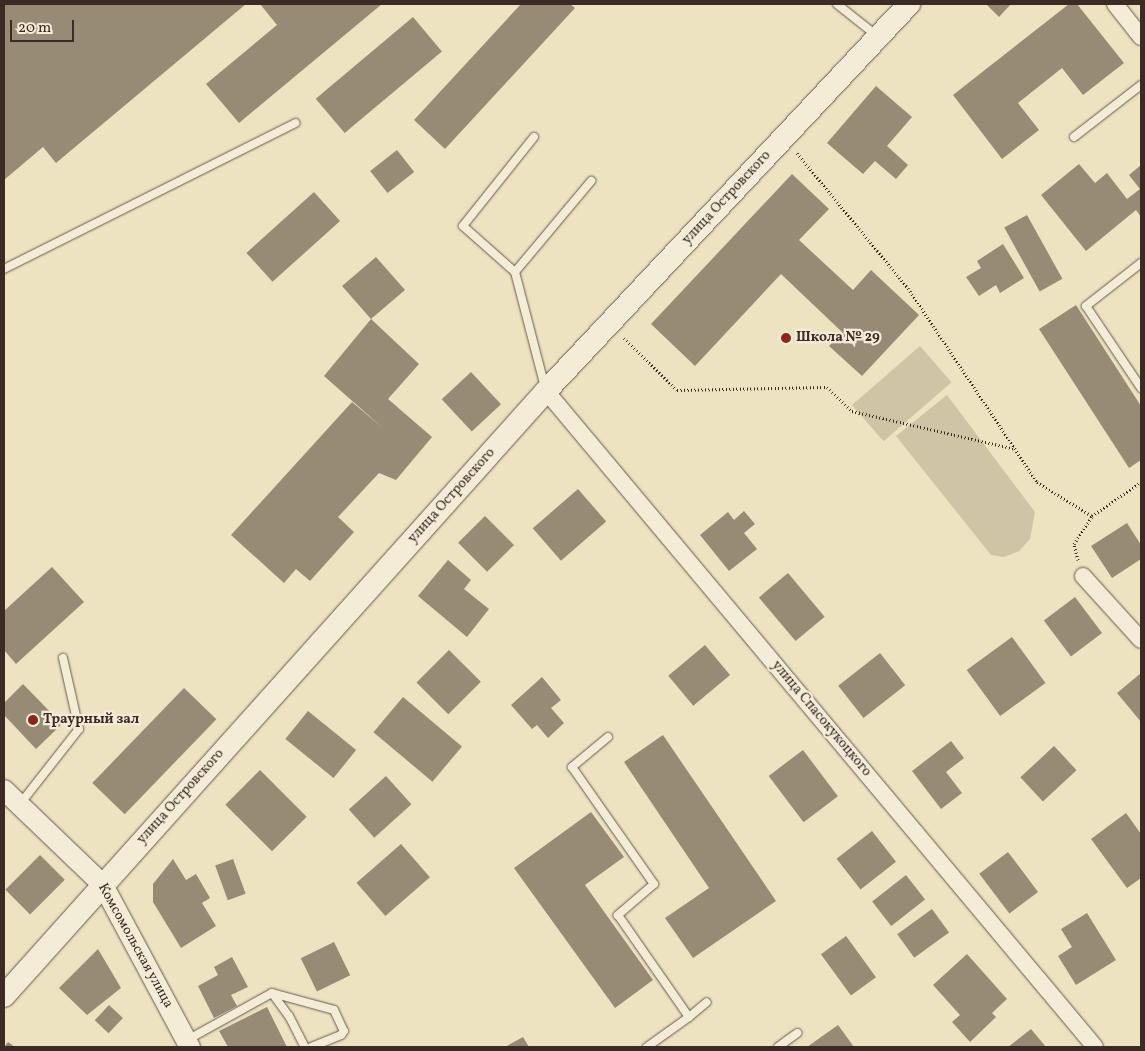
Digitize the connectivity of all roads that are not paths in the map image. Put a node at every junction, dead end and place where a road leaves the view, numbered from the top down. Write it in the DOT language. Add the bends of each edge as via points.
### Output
graph roads {
  1 [pos="837,4"];
  2 [pos="909,4"];
  3 [pos="1115,4"];
  4 [pos="878,36"];
  5 [pos="1141,36"];
  6 [pos="1141,85"];
  7 [pos="295,123"];
  8 [pos="534,137"];
  9 [pos="1074,138"];
  10 [pos="591,181"];
  11 [pos="1141,263"];
  12 [pos="4,269"];
  13 [pos="515,272"];
  14 [pos="1141,388"];
  15 [pos="546,391"];
  16 [pos="1083,576"];
  17 [pos="1141,640"];
  18 [pos="63,658"];
  19 [pos="608,737"];
  20 [pos="4,790"];
  21 [pos="19,806"];
  22 [pos="103,885"];
  23 [pos="272,993"];
  24 [pos="4,996"];
  25 [pos="707,1002"];
  26 [pos="689,1016"];
  27 [pos="797,1033"];
  28 [pos="189,1044"];
  29 [pos="305,1047"];
  30 [pos="311,1047"];
  31 [pos="647,1047"];
  32 [pos="778,1047"];
  33 [pos="1095,1047"];
  1 -- 4 [label="lane"];
  2 -- 4 [label="main road, улица Островского"];
  3 -- 5 [label="street"];
  4 -- 15 [label="main road, улица Островского"];
  6 -- 9 [label="lane"];
  7 -- 12 [label="lane"];
  8 -- 13 [label="lane" via="463,226"];
  10 -- 13 [label="lane"];
  11 -- 14 [label="lane" via="1086,306"];
  13 -- 15 [label="lane"];
  15 -- 22 [label="main road, улица Островского"];
  15 -- 33 [label="street, улица Спасокукоцкого"];
  16 -- 17 [label="street"];
  18 -- 21 [label="lane" via="79,729"];
  19 -- 26 [label="lane" via="572,767 654,884 618,915"];
  20 -- 21 [label="street, Комсомольская улица"];
  21 -- 22 [label="street, Комсомольская улица"];
  22 -- 24 [label="main road, улица Островского"];
  22 -- 28 [label="street, Комсомольская улица"];
  23 -- 28 [label="lane"];
  23 -- 29 [label="lane" via="289,1016"];
  23 -- 30 [label="lane" via="334,1010 344,1031 342,1035"];
  25 -- 26 [label="lane"];
  26 -- 31 [label="lane"];
  27 -- 32 [label="lane"];
}
